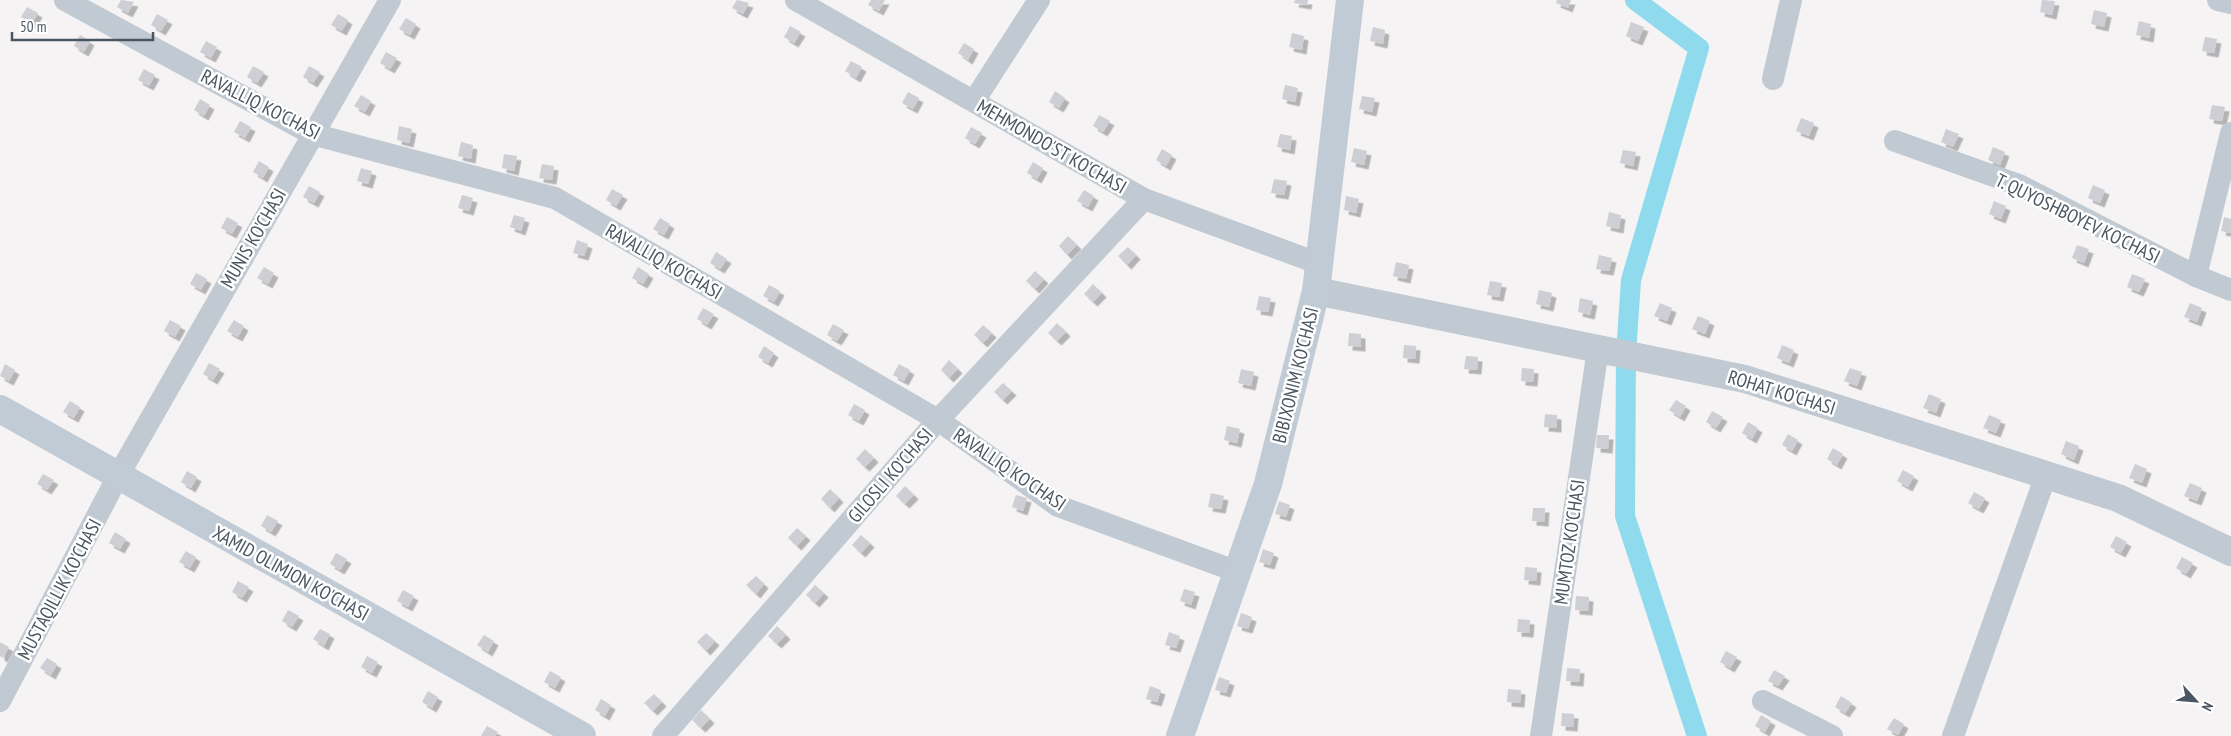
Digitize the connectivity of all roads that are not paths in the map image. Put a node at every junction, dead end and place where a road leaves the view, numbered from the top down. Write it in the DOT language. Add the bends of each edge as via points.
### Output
graph roads {
  1 [pos="66,0"];
  2 [pos="390,0"];
  3 [pos="796,0"];
  4 [pos="1039,0"];
  5 [pos="1350,0"];
  6 [pos="1791,0"];
  7 [pos="2218,0"];
  8 [pos="2231,3"];
  9 [pos="1773,79"];
  10 [pos="974,102"];
  11 [pos="2231,133"];
  12 [pos="312,134"];
  13 [pos="1895,141"];
  14 [pos="1144,198"];
  15 [pos="1320,264"];
  16 [pos="2196,276"];
  17 [pos="2231,290"];
  18 [pos="1316,291"];
  19 [pos="1598,349"];
  20 [pos="0,409"];
  21 [pos="938,420"];
  22 [pos="2046,475"];
  23 [pos="118,476"];
  24 [pos="2231,552"];
  25 [pos="1238,572"];
  26 [pos="0,701"];
  27 [pos="1763,701"];
  28 [pos="582,736"];
  29 [pos="663,736"];
  30 [pos="1180,736"];
  31 [pos="1541,736"];
  32 [pos="1832,736"];
  33 [pos="1952,736"];
  1 -- 12 [label="street, RAVALLIQ KO'CHASI"];
  2 -- 12 [label="street, MUNIS KO'CHASI"];
  3 -- 10 [label="street, MEHMONDO'ST KO'CHASI"];
  4 -- 10 [label="street"];
  5 -- 15 [label="main road, BIBIXONIM KO'CHASI"];
  6 -- 9 [label="street"];
  7 -- 8 [label="street"];
  10 -- 14 [label="street, MEHMONDO'ST KO'CHASI"];
  11 -- 16 [label="street"];
  12 -- 21 [label="street, RAVALLIQ KO'CHASI" via="555,198"];
  12 -- 23 [label="street, MUNIS KO'CHASI"];
  13 -- 16 [label="street, T. QUYOSHBOYEV KO'CHASI" via="2019,185"];
  14 -- 15 [label="street, MEHMONDO'ST KO'CHASI"];
  14 -- 21 [label="street, GILOSLI KO'CHASI"];
  15 -- 18 [label="main road, BIBIXONIM KO'CHASI"];
  16 -- 17 [label="street, T. QUYOSHBOYEV KO'CHASI"];
  18 -- 19 [label="street, ROHAT KO'CHASI"];
  18 -- 25 [label="main road, BIBIXONIM KO'CHASI" via="1268,484"];
  19 -- 22 [label="street, ROHAT KO'CHASI" via="1744,379"];
  19 -- 31 [label="street, MUMTOZ KO'CHASI"];
  20 -- 23 [label="main road, XAMID OLIMJON KO'CHASI"];
  21 -- 25 [label="street, RAVALLIQ KO'CHASI" via="1058,506"];
  21 -- 29 [label="street, GILOSLI KO'CHASI"];
  22 -- 24 [label="street, ROHAT KO'CHASI" via="2118,498"];
  22 -- 33 [label="street"];
  23 -- 26 [label="street, MUSTAQILLIK KO'CHASI"];
  23 -- 28 [label="main road, XAMID OLIMJON KO'CHASI"];
  25 -- 30 [label="main road, BIBIXONIM KO'CHASI"];
  27 -- 32 [label="street"];
}
